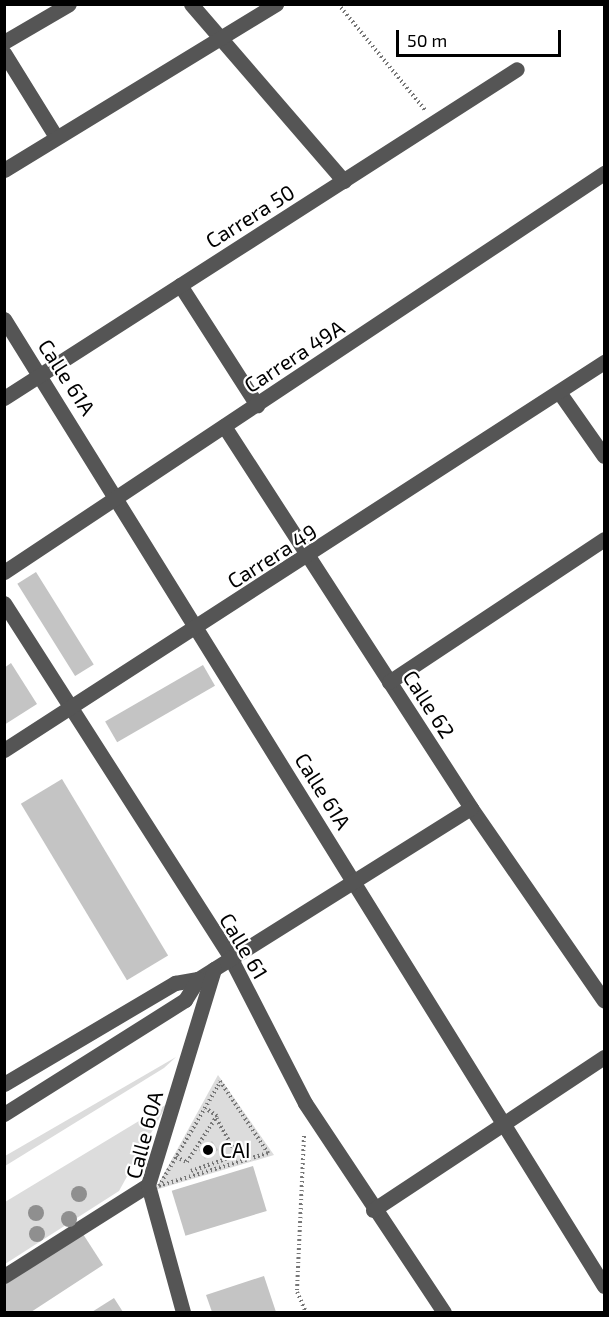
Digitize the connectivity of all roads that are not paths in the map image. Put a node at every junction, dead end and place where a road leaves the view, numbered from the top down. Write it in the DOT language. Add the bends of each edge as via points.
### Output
graph roads {
  1 [pos="69,4"];
  2 [pos="191,4"];
  3 [pos="276,4"];
  4 [pos="218,35"];
  5 [pos="4,42"];
  6 [pos="4,53"];
  7 [pos="517,69"];
  8 [pos="56,137"];
  9 [pos="4,170"];
  10 [pos="604,173"];
  11 [pos="344,181"];
  12 [pos="180,285"];
  13 [pos="4,319"];
  14 [pos="604,362"];
  15 [pos="41,375"];
  16 [pos="559,392"];
  17 [pos="4,398"];
  18 [pos="257,405"];
  19 [pos="224,426"];
  20 [pos="604,456"];
  21 [pos="118,495"];
  22 [pos="604,539"];
  23 [pos="310,558"];
  24 [pos="4,572"];
  25 [pos="4,603"];
  26 [pos="197,628"];
  27 [pos="389,682"];
  28 [pos="69,710"];
  29 [pos="4,750"];
  30 [pos="471,808"];
  31 [pos="353,879"];
  32 [pos="230,957"];
  33 [pos="214,969"];
  34 [pos="198,979"];
  35 [pos="604,1001"];
  36 [pos="604,1057"];
  37 [pos="4,1084"];
  38 [pos="4,1114"];
  39 [pos="506,1127"];
  40 [pos="148,1185"];
  41 [pos="373,1210"];
  42 [pos="4,1276"];
  43 [pos="604,1286"];
  44 [pos="183,1312"];
  45 [pos="444,1312"];
  1 -- 5 [label="street"];
  2 -- 4 [label="street"];
  3 -- 4 [label="street"];
  4 -- 8 [label="street"];
  4 -- 11 [label="street"];
  6 -- 8 [label="street"];
  7 -- 11 [label="street, Carrera 50"];
  8 -- 9 [label="street"];
  10 -- 18 [label="street, Carrera 49A"];
  11 -- 12 [label="street, Carrera 50"];
  12 -- 15 [label="street, Carrera 50"];
  12 -- 18 [label="street"];
  13 -- 15 [label="street, Calle 61A"];
  14 -- 16 [label="street, Carrera 49"];
  15 -- 17 [label="street, Carrera 50"];
  15 -- 21 [label="street, Calle 61A"];
  16 -- 20 [label="street"];
  16 -- 23 [label="street, Carrera 49"];
  18 -- 19 [label="street, Carrera 49A"];
  19 -- 21 [label="street, Carrera 49A"];
  19 -- 23 [label="street, Calle 62"];
  21 -- 24 [label="street, Carrera 49A"];
  21 -- 26 [label="street, Calle 61A"];
  22 -- 27 [label="street"];
  23 -- 26 [label="street, Carrera 49"];
  23 -- 27 [label="street, Calle 62"];
  25 -- 28 [label="street, Calle 61"];
  26 -- 28 [label="street, Carrera 49"];
  26 -- 31 [label="street, Calle 61A"];
  27 -- 30 [label="street, Calle 62"];
  28 -- 29 [label="street, Carrera 49"];
  28 -- 32 [label="street, Calle 61"];
  30 -- 31 [label="street"];
  30 -- 35 [label="street, Calle 62"];
  31 -- 32 [label="street"];
  31 -- 39 [label="street, Calle 61A"];
  32 -- 33 [label="street"];
  32 -- 41 [label="street, Calle 61" via="306,1103"];
  33 -- 34 [label="street"];
  33 -- 40 [label="street, Calle 60A"];
  34 -- 37 [label="street" via="175,983"];
  34 -- 38 [label="street" via="185,1000"];
  36 -- 39 [label="street"];
  39 -- 41 [label="street"];
  39 -- 43 [label="street, Calle 61A"];
  40 -- 42 [label="street"];
  40 -- 44 [label="street, Calle 60A"];
  41 -- 45 [label="street, Calle 61"];
}
